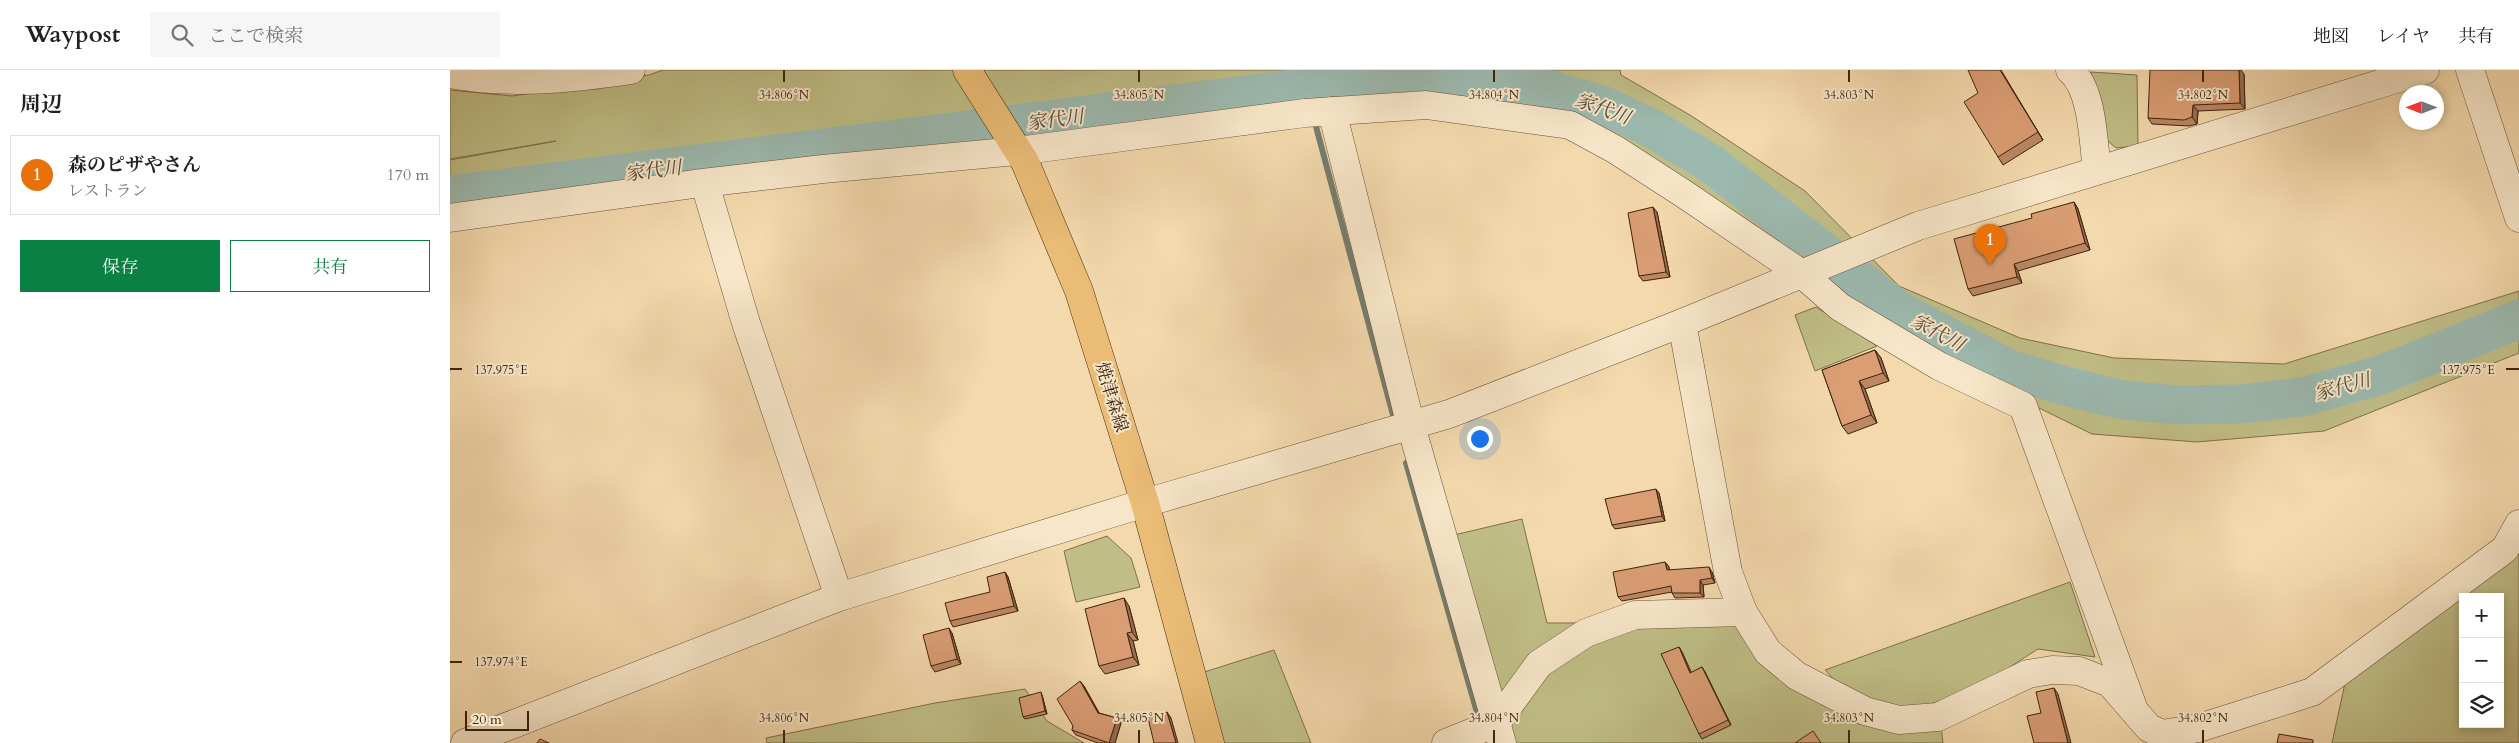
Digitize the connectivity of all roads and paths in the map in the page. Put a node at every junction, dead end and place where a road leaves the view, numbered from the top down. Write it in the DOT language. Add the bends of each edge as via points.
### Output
graph roads {
  1 [pos="632,70"];
  2 [pos="967,70"];
  3 [pos="2070,70"];
  4 [pos="2425,70"];
  5 [pos="2470,70"];
  6 [pos="450,74"];
  7 [pos="532,75"];
  8 [pos="1318,112"];
  9 [pos="1021,156"];
  10 [pos="2097,170"];
  11 [pos="705,184"];
  12 [pos="450,218"];
  13 [pos="2519,218"];
  14 [pos="1811,270"];
  15 [pos="1682,323"];
  16 [pos="1411,426"];
  17 [pos="1145,504"];
  18 [pos="2519,524"];
  19 [pos="839,597"];
  20 [pos="1743,612"];
  21 [pos="2143,727"];
  22 [pos="1479,734"];
  23 [pos="465,743"];
  24 [pos="1210,743"];
  1 -- 7 [label="street"];
  2 -- 9 [label="main road, 焼津森線"];
  3 -- 10 [label="street" via="2077,76 2088,103"];
  4 -- 10 [label="street"];
  5 -- 13 [label="street"];
  6 -- 7 [label="street" via="470,78"];
  8 -- 9 [label="street"];
  8 -- 14 [label="street" via="1426,106 1570,125"];
  8 -- 16 [label="street"];
  9 -- 11 [label="street" via="822,169"];
  9 -- 17 [label="main road, 焼津森線" via="1079,291"];
  10 -- 14 [label="street" via="1918,226"];
  11 -- 12 [label="street"];
  11 -- 19 [label="street" via="746,323"];
  14 -- 15 [label="street"];
  14 -- 21 [label="street" via="1840,307 1939,366 2023,406"];
  15 -- 16 [label="street"];
  15 -- 20 [label="street" via="1728,572"];
  16 -- 17 [label="street"];
  16 -- 22 [label="street"];
  17 -- 19 [label="street"];
  17 -- 24 [label="main road, 焼津森線"];
  18 -- 21 [label="street" via="2505,549 2312,692 2199,728 2162,734"];
  19 -- 23 [label="street"];
  20 -- 21 [label="street" via="1768,652 1797,676 1865,711 1898,720 1938,717 2028,674 2052,670 2079,671 2110,683"];
  20 -- 22 [label="street" via="1635,615 1586,633 1539,664"];
}
